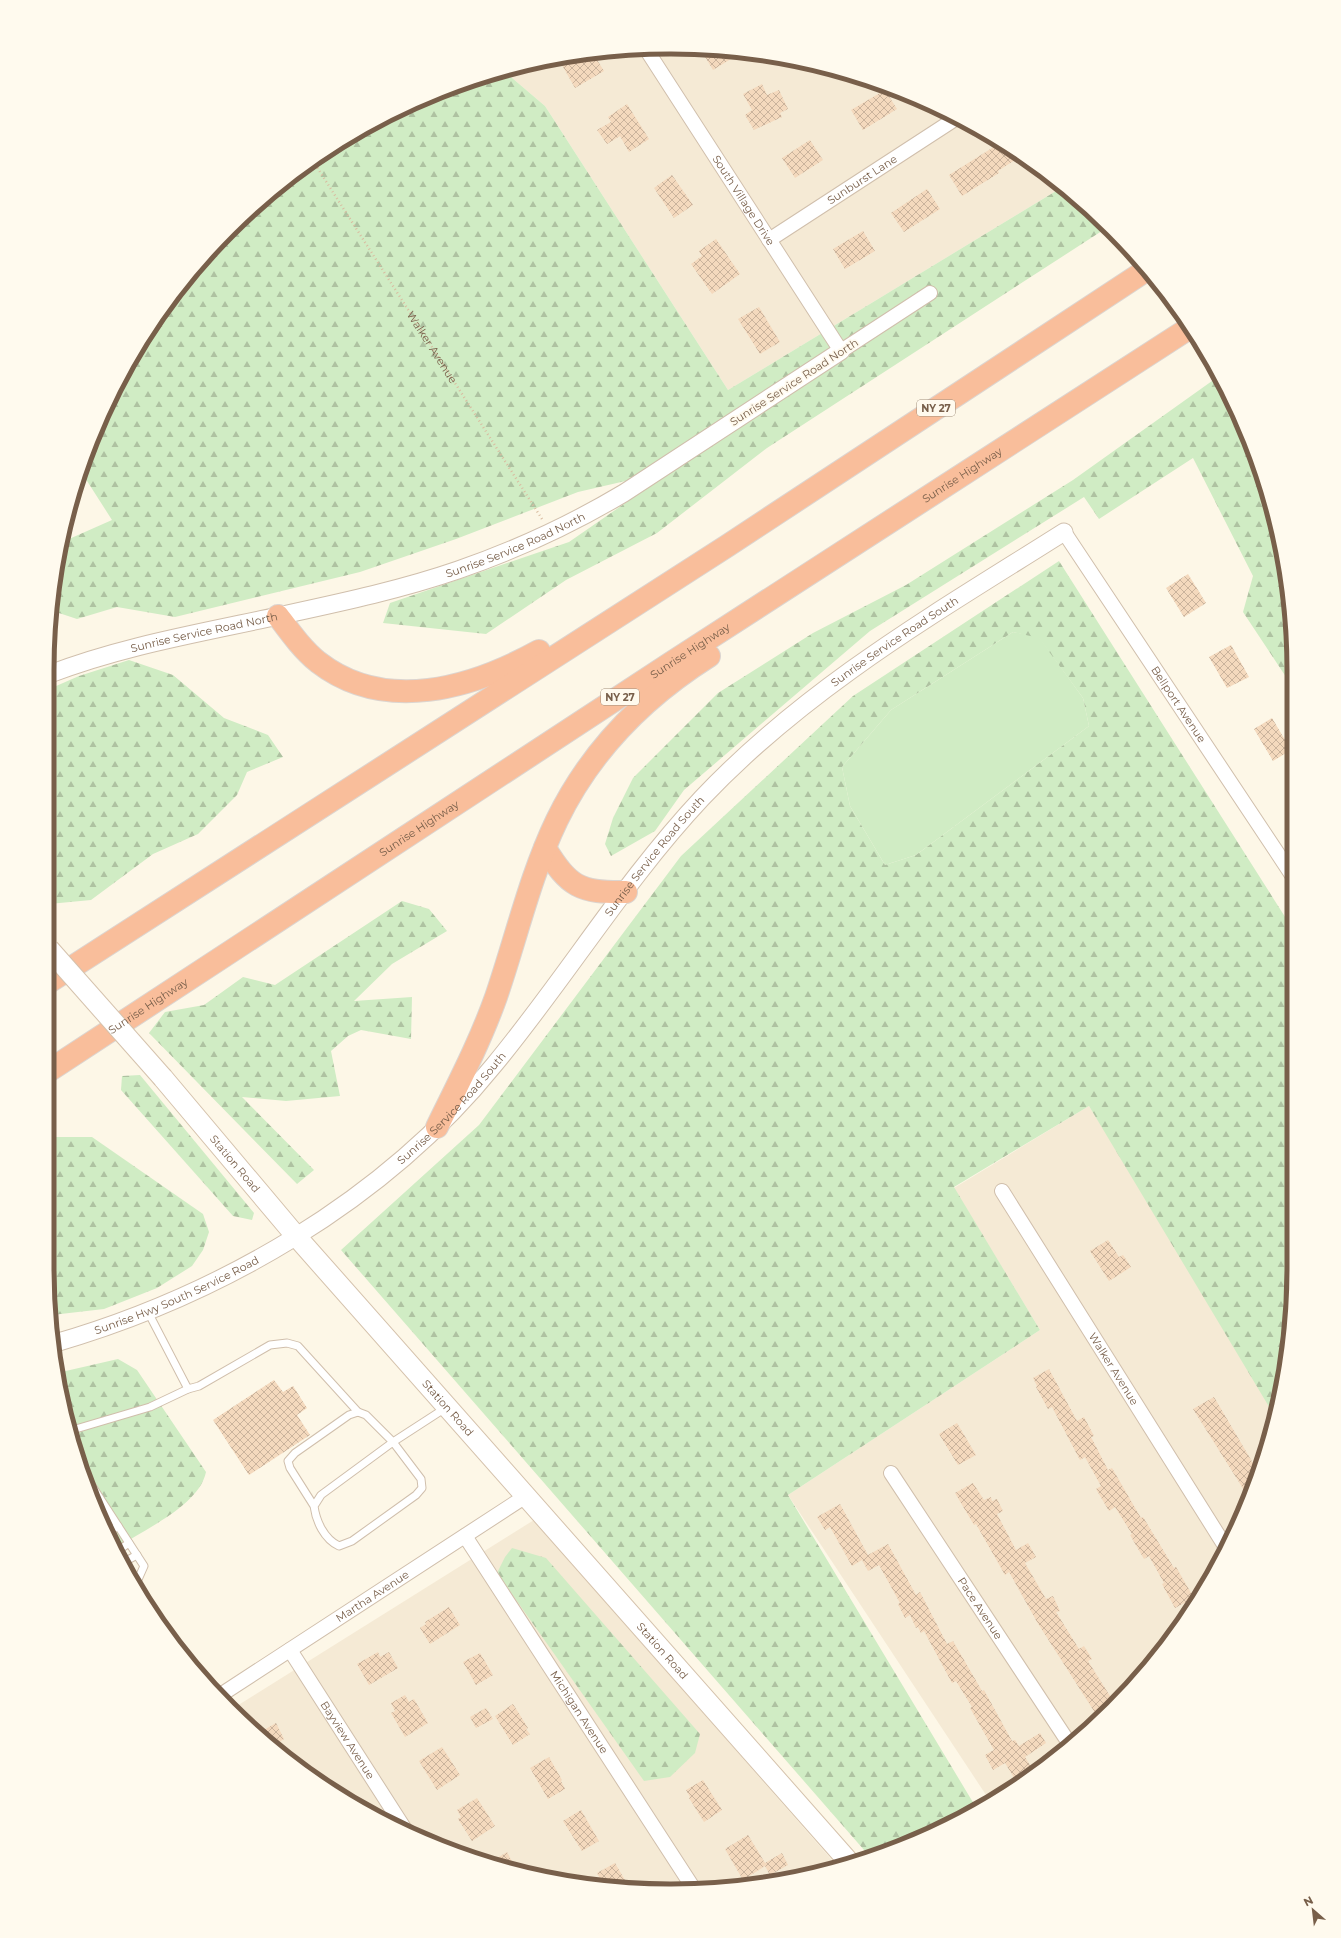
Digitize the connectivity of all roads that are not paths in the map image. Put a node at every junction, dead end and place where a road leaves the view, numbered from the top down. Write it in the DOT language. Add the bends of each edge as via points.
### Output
graph roads {
  1 [pos="650,55"];
  2 [pos="950,122"];
  3 [pos="769,240"];
  4 [pos="1141,273"];
  5 [pos="930,293"];
  6 [pos="1185,331"];
  7 [pos="841,351"];
  8 [pos="1064,532"];
  9 [pos="727,546"];
  10 [pos="833,559"];
  11 [pos="278,616"];
  12 [pos="54,673"];
  13 [pos="545,848"];
  14 [pos="1287,867"];
  15 [pos="626,892"];
  16 [pos="54,955"];
  17 [pos="54,979"];
  18 [pos="54,1067"];
  19 [pos="437,1127"];
  20 [pos="1002,1191"];
  21 [pos="296,1236"];
  22 [pos="148,1312"];
  23 [pos="58,1342"];
  24 [pos="188,1389"];
  25 [pos="447,1407"];
  26 [pos="358,1412"];
  27 [pos="76,1430"];
  28 [pos="393,1442"];
  29 [pos="891,1473"];
  30 [pos="526,1496"];
  31 [pos="101,1504"];
  32 [pos="314,1506"];
  33 [pos="108,1511"];
  34 [pos="105,1513"];
  35 [pos="118,1526"];
  36 [pos="113,1529"];
  37 [pos="465,1536"];
  38 [pos="1222,1542"];
  39 [pos="129,1543"];
  40 [pos="122,1548"];
  41 [pos="137,1555"];
  42 [pos="128,1560"];
  43 [pos="138,1578"];
  44 [pos="290,1650"];
  45 [pos="225,1692"];
  46 [pos="1067,1740"];
  47 [pos="399,1821"];
  48 [pos="846,1858"];
  49 [pos="690,1884"];
  1 -- 3 [label="street, South Village Drive"];
  2 -- 3 [label="street, Sunburst Lane"];
  3 -- 7 [label="street, South Village Drive"];
  4 -- 9 [label="highway, NY 27"];
  5 -- 7 [label="street, Sunrise Service Road North"];
  6 -- 10 [label="highway, Sunrise Highway / NY 27"];
  7 -- 11 [label="street, Sunrise Service Road North" via="624,493 551,533 458,570 399,588"];
  8 -- 14 [label="street, Bellport Avenue"];
  8 -- 15 [label="street, Sunrise Service Road South" via="891,641 767,735 701,800"];
  9 -- 11 [label="highway" via="520,662 475,680 434,690 382,690 343,677 317,661 297,641"];
  9 -- 17 [label="highway, NY 27"];
  10 -- 13 [label="highway" via="733,642 674,680 624,723 588,767 557,820"];
  10 -- 18 [label="highway, Sunrise Highway / NY 27"];
  11 -- 12 [label="street, Sunrise Service Road North" via="112,652"];
  13 -- 15 [label="highway" via="556,866 574,884 602,893"];
  13 -- 19 [label="highway" via="484,1030"];
  15 -- 19 [label="street, Sunrise Service Road South" via="496,1063"];
  16 -- 21 [label="main road, Station Road, bridge"];
  19 -- 21 [label="street, Sunrise Service Road South" via="384,1173"];
  20 -- 38 [label="street, Walker Avenue"];
  21 -- 22 [label="street, Sunrise Hwy South Service Road" via="218,1280"];
  21 -- 25 [label="main road, Station Road"];
  22 -- 23 [label="street, Sunrise Hwy South Service Road"];
  22 -- 24 [label="lane"];
  24 -- 26 [label="lane" via="200,1386 270,1345 286,1343 298,1346"];
  24 -- 27 [label="lane" via="150,1408"];
  25 -- 28 [label="lane"];
  25 -- 30 [label="main road, Station Road"];
  26 -- 28 [label="lane" via="366,1415"];
  26 -- 32 [label="lane" via="349,1415 295,1453 288,1462"];
  28 -- 32 [label="lane" via="321,1494"];
  28 -- 32 [label="lane" via="421,1479 422,1488 416,1495 352,1541 339,1546 330,1542 316,1518"];
  29 -- 46 [label="street, Pace Avenue"];
  30 -- 37 [label="street, Martha Avenue"];
  30 -- 48 [label="main road, Station Road"];
  31 -- 33 [label="lane"];
  33 -- 34 [label="lane"];
  33 -- 35 [label="lane"];
  35 -- 36 [label="lane"];
  35 -- 39 [label="lane"];
  37 -- 44 [label="street, Martha Avenue"];
  37 -- 49 [label="street, Michigan Avenue"];
  39 -- 40 [label="lane"];
  39 -- 41 [label="lane"];
  41 -- 42 [label="lane"];
  41 -- 43 [label="lane" via="144,1566"];
  44 -- 45 [label="street, Martha Avenue"];
  44 -- 47 [label="street, Bayview Avenue"];
}
